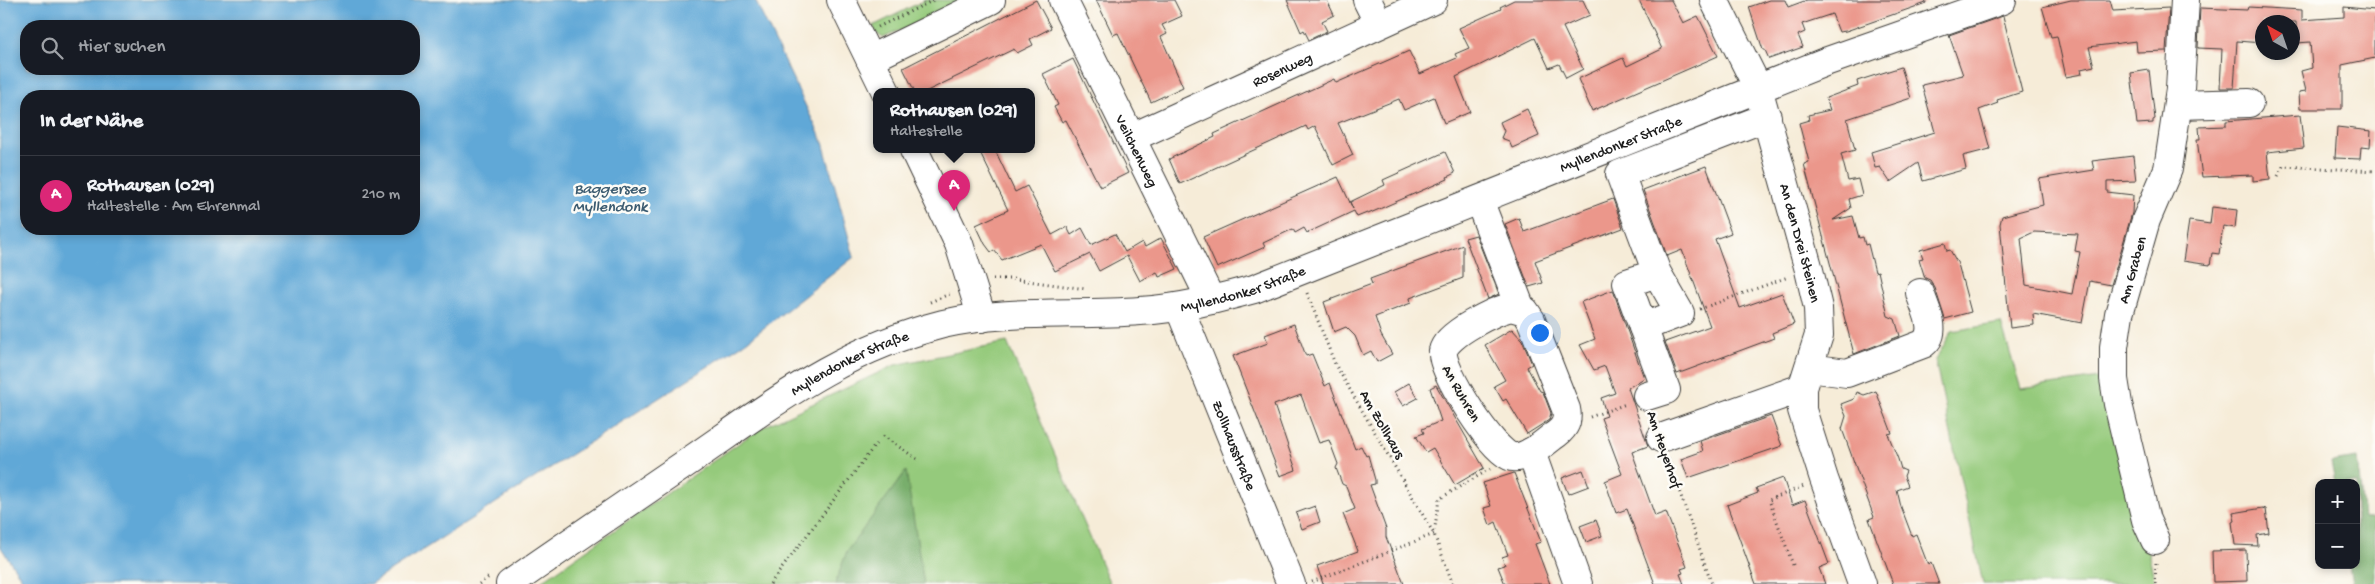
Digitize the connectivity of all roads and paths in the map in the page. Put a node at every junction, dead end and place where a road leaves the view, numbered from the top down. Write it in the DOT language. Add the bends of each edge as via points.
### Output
graph roads {
  1 [pos="841,0"];
  2 [pos="934,0"];
  3 [pos="991,0"];
  4 [pos="1063,0"];
  5 [pos="1367,0"];
  6 [pos="1434,0"];
  7 [pos="1714,0"];
  8 [pos="2002,0"];
  9 [pos="2185,0"];
  10 [pos="1379,24"];
  11 [pos="865,48"];
  12 [pos="884,88"];
  13 [pos="1758,88"];
  14 [pos="2249,103"];
  15 [pos="2178,105"];
  16 [pos="1767,117"];
  17 [pos="1131,138"];
  18 [pos="915,153"];
  19 [pos="2375,171"];
  20 [pos="2278,176"];
  21 [pos="1479,200"];
  22 [pos="1809,270"];
  23 [pos="1299,272"];
  24 [pos="1657,273"];
  25 [pos="1920,293"];
  26 [pos="1211,300"];
  27 [pos="1179,306"];
  28 [pos="1521,309"];
  29 [pos="1680,313"];
  30 [pos="982,318"];
  31 [pos="1643,327"];
  32 [pos="1806,378"];
  33 [pos="1647,396"];
  34 [pos="1566,426"];
  35 [pos="883,436"];
  36 [pos="1661,438"];
  37 [pos="876,444"];
  38 [pos="1520,454"];
  39 [pos="920,462"];
  40 [pos="1824,479"];
  41 [pos="1434,534"];
  42 [pos="2154,540"];
  43 [pos="1793,565"];
  44 [pos="510,584"];
  45 [pos="770,584"];
  46 [pos="1291,584"];
  47 [pos="1306,584"];
  48 [pos="1454,584"];
  49 [pos="1578,584"];
  50 [pos="1712,584"];
  51 [pos="1862,584"];
  1 -- 11 [label="street"];
  2 -- 11 [label="path"];
  3 -- 11 [label="street"];
  4 -- 17 [label="street, Veilchenweg"];
  5 -- 10 [label="street"];
  6 -- 10 [label="street, Rosenweg"];
  7 -- 13 [label="street, An den Drei Steinen"];
  8 -- 13 [label="street, Myllendonker Straße"];
  9 -- 15 [label="street, Am Graben"];
  10 -- 17 [label="street, Rosenweg"];
  11 -- 12 [label="street"];
  13 -- 16 [label="street, An den Drei Steinen"];
  13 -- 21 [label="street, Myllendonker Straße"];
  14 -- 15 [label="street"];
  15 -- 42 [label="street, Am Graben" via="2168,169 2146,220 2119,314 2114,346 2114,379 2120,413 2146,520"];
  16 -- 22 [label="street, An den Drei Steinen"];
  16 -- 24 [label="street" via="1620,174"];
  17 -- 26 [label="street, Veilchenweg"];
  18 -- 30 [label="street" via="959,244"];
  19 -- 20 [label="path" via="2283,166"];
  21 -- 23 [label="street, Myllendonker Straße"];
  21 -- 28 [label="street"];
  22 -- 29 [label="path" via="1690,313"];
  22 -- 32 [label="street, An den Drei Steinen" via="1820,321"];
  23 -- 26 [label="street, Myllendonker Straße" via="1254,289"];
  23 -- 41 [label="path, Am Zollhaus" via="1335,364"];
  24 -- 29 [label="street"];
  24 -- 31 [label="street, Am Heyerhof" via="1627,283"];
  25 -- 32 [label="street" via="1931,328 1930,337 1923,344 1847,373"];
  26 -- 27 [label="street, Myllendonker Straße"];
  27 -- 30 [label="street, Myllendonker Straße" via="1138,312"];
  27 -- 46 [label="street, Zollhausstraße"];
  28 -- 34 [label="street" via="1532,320 1566,409"];
  28 -- 38 [label="street, An Ruhren" via="1500,310 1456,334 1447,341 1442,356 1448,372 1496,447"];
  29 -- 31 [label="street"];
  30 -- 44 [label="street, Myllendonker Straße" via="907,334 842,361 782,397"];
  31 -- 33 [label="street, Am Heyerhof" via="1666,390"];
  32 -- 36 [label="street"];
  32 -- 40 [label="street, An den Drei Steinen" via="1804,417"];
  33 -- 34 [label="path"];
  34 -- 38 [label="street"];
  35 -- 39 [label="path"];
  36 -- 50 [label="path, Am Heyerhof"];
  37 -- 45 [label="path"];
  38 -- 41 [label="path" via="1439,500"];
  38 -- 49 [label="street, An Ruhren"];
  40 -- 43 [label="path" via="1769,500"];
  40 -- 51 [label="street, An den Drei Steinen"];
  41 -- 47 [label="path"];
  41 -- 48 [label="path, Am Zollhaus"];
}
